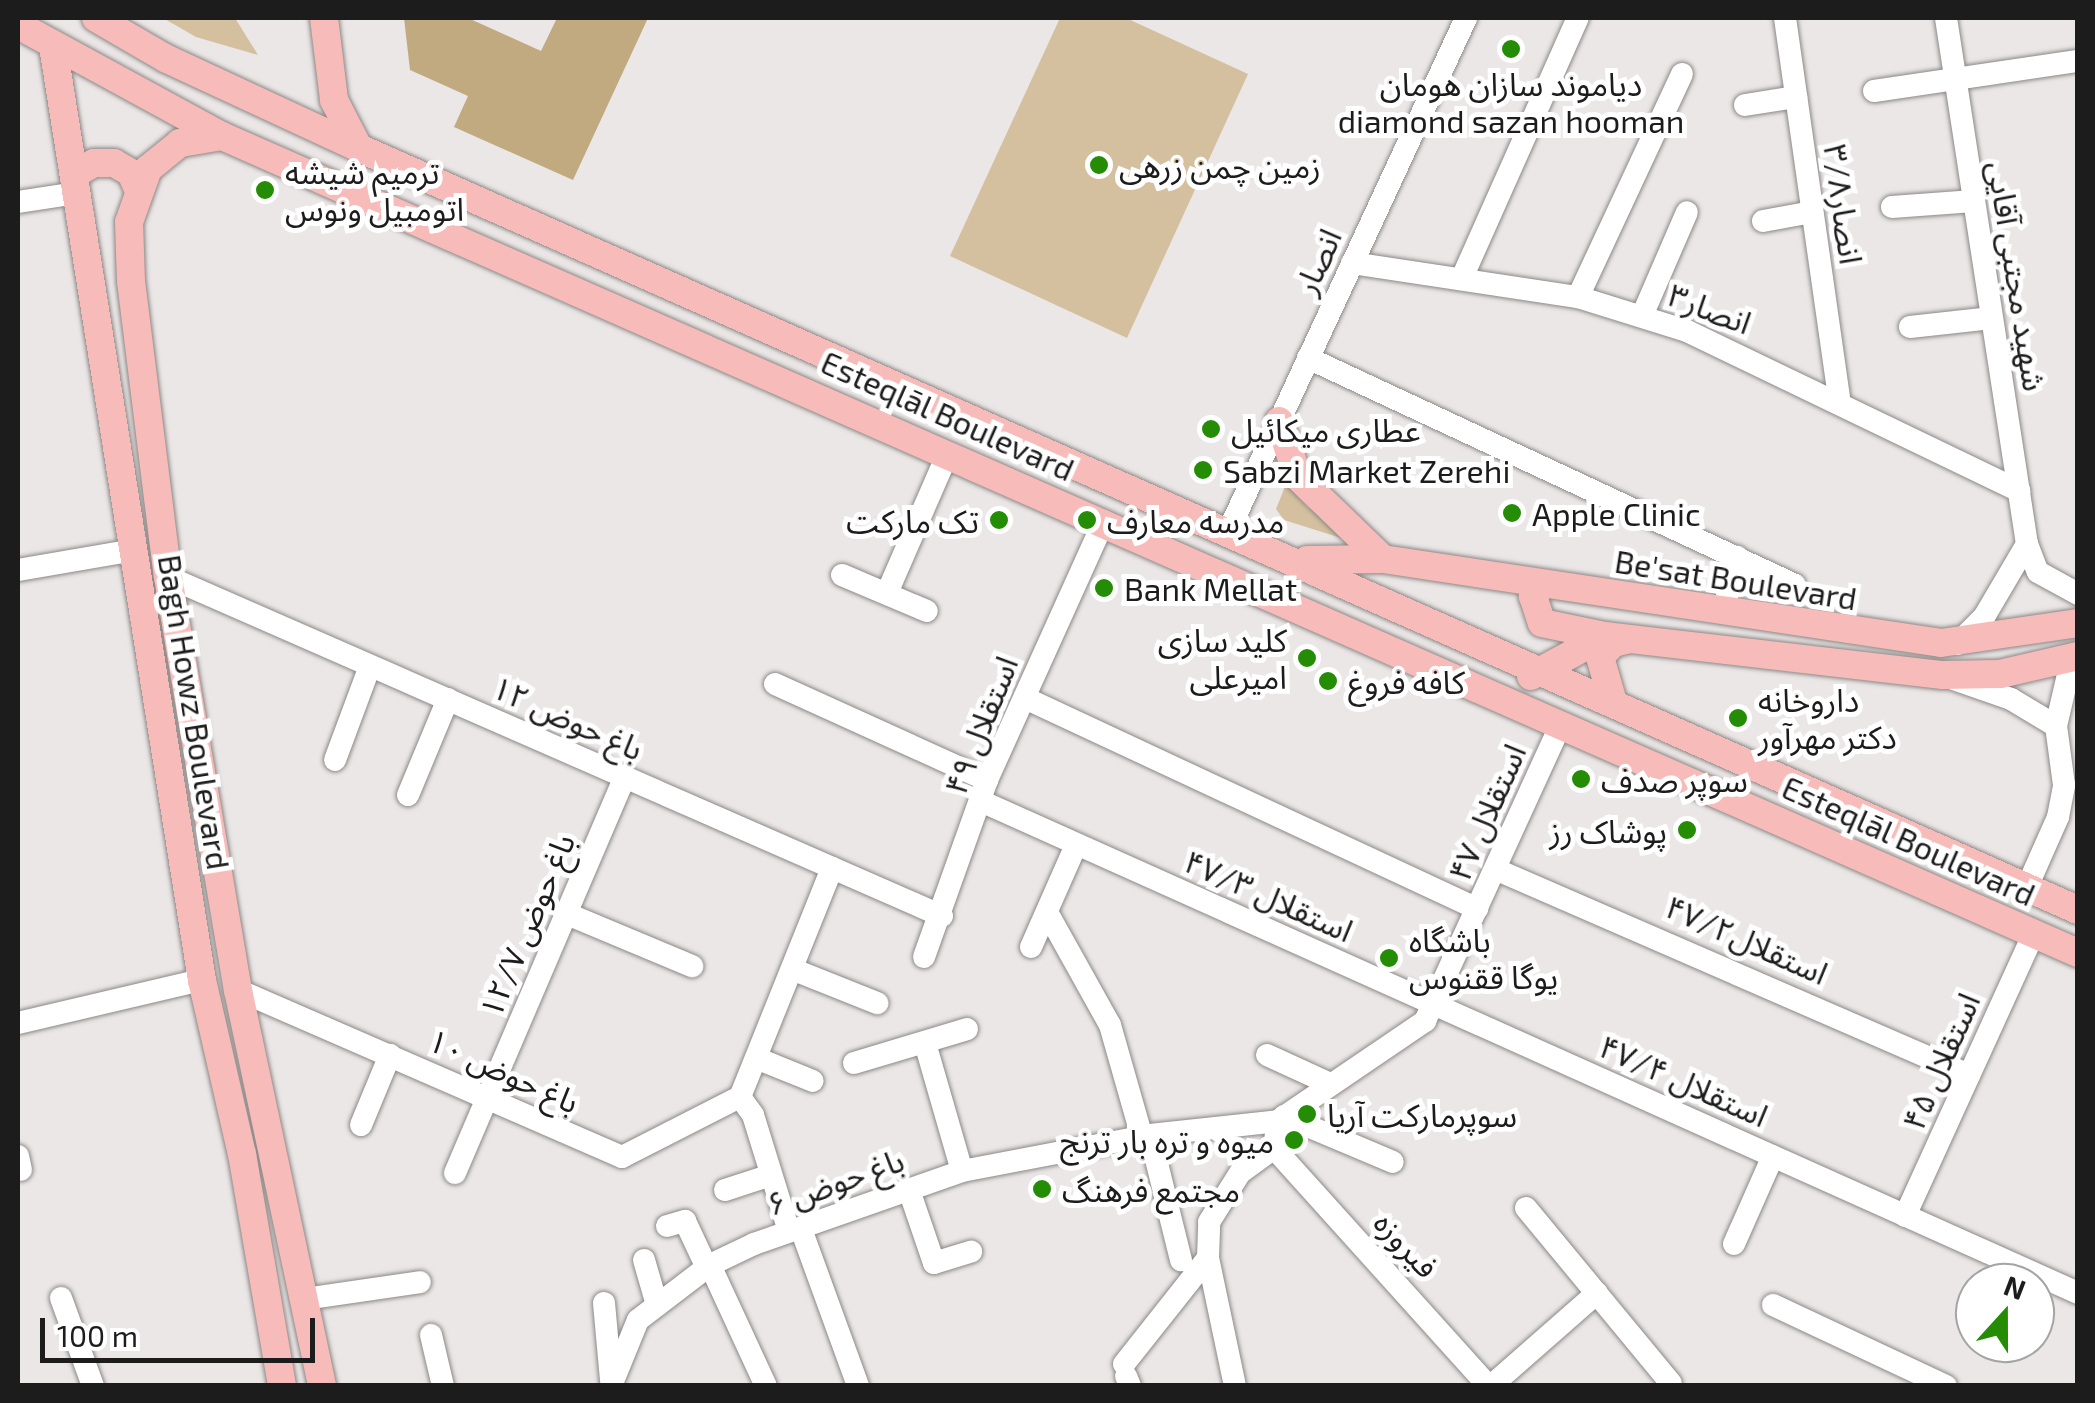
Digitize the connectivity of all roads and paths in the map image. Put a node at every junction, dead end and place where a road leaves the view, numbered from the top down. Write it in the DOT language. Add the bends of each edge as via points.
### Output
graph roads {
  1 [pos="96,18"];
  2 [pos="324,18"];
  3 [pos="1466,18"];
  4 [pos="1578,18"];
  5 [pos="1785,18"];
  6 [pos="1946,18"];
  7 [pos="18,25"];
  8 [pos="54,46"];
  9 [pos="2078,61"];
  10 [pos="1682,74"];
  11 [pos="1955,80"];
  12 [pos="1874,90"];
  13 [pos="1796,97"];
  14 [pos="1745,104"];
  15 [pos="222,136"];
  16 [pos="359,148"];
  17 [pos="76,184"];
  18 [pos="139,191"];
  19 [pos="1974,200"];
  20 [pos="18,202"];
  21 [pos="1892,207"];
  22 [pos="1687,212"];
  23 [pos="1812,212"];
  24 [pos="1763,220"];
  25 [pos="1352,263"];
  26 [pos="1462,278"];
  27 [pos="1578,297"];
  28 [pos="1642,316"];
  29 [pos="1992,318"];
  30 [pos="1910,328"];
  31 [pos="142,346"];
  32 [pos="104,350"];
  33 [pos="1308,358"];
  34 [pos="897,389"];
  35 [pos="1839,399"];
  36 [pos="1279,421"];
  37 [pos="882,425"];
  38 [pos="947,455"];
  39 [pos="2019,491"];
  40 [pos="1104,521"];
  41 [pos="1228,532"];
  42 [pos="2026,544"];
  43 [pos="134,550"];
  44 [pos="1737,557"];
  45 [pos="1384,559"];
  46 [pos="1295,560"];
  47 [pos="18,570"];
  48 [pos="842,575"];
  49 [pos="168,577"];
  50 [pos="1544,584"];
  51 [pos="1794,585"];
  52 [pos="887,593"];
  53 [pos="2078,594"];
  54 [pos="927,611"];
  55 [pos="1723,612"];
  56 [pos="2078,623"];
  57 [pos="1605,636"];
  58 [pos="1640,636"];
  59 [pos="1958,644"];
  60 [pos="2075,656"];
  61 [pos="370,666"];
  62 [pos="1538,669"];
  63 [pos="1943,675"];
  64 [pos="776,684"];
  65 [pos="1024,698"];
  66 [pos="448,700"];
  67 [pos="1510,700"];
  68 [pos="1613,702"];
  69 [pos="1561,724"];
  70 [pos="2056,726"];
  71 [pos="335,760"];
  72 [pos="625,777"];
  73 [pos="985,791"];
  74 [pos="408,795"];
  75 [pos="1076,845"];
  76 [pos="832,868"];
  77 [pos="1495,869"];
  78 [pos="2027,887"];
  79 [pos="1478,908"];
  80 [pos="2078,910"];
  81 [pos="1047,912"];
  82 [pos="565,913"];
  83 [pos="942,916"];
  84 [pos="2034,934"];
  85 [pos="1031,947"];
  86 [pos="2078,954"];
  87 [pos="924,957"];
  88 [pos="692,966"];
  89 [pos="792,968"];
  90 [pos="202,980"];
  91 [pos="238,990"];
  92 [pos="877,1003"];
  93 [pos="1436,1004"];
  94 [pos="18,1023"];
  95 [pos="967,1029"];
  96 [pos="925,1043"];
  97 [pos="1267,1055"];
  98 [pos="390,1056"];
  99 [pos="756,1058"];
  100 [pos="854,1062"];
  101 [pos="1970,1075"];
  102 [pos="813,1081"];
  103 [pos="1330,1084"];
  104 [pos="740,1097"];
  105 [pos="488,1098"];
  106 [pos="1281,1118"];
  107 [pos="361,1126"];
  108 [pos="268,1130"];
  109 [pos="1146,1136"];
  110 [pos="238,1138"];
  111 [pos="1274,1148"];
  112 [pos="1773,1156"];
  113 [pos="1393,1162"];
  114 [pos="962,1170"];
  115 [pos="455,1173"];
  116 [pos="772,1175"];
  117 [pos="726,1190"];
  118 [pos="909,1190"];
  119 [pos="1526,1208"];
  120 [pos="1905,1216"];
  121 [pos="667,1226"];
  122 [pos="795,1230"];
  123 [pos="1734,1244"];
  124 [pos="971,1252"];
  125 [pos="1208,1258"];
  126 [pos="644,1260"];
  127 [pos="1180,1260"];
  128 [pos="709,1266"];
  129 [pos="420,1282"];
  130 [pos="1597,1292"];
  131 [pos="2078,1294"];
  132 [pos="60,1298"];
  133 [pos="304,1299"];
  134 [pos="604,1303"];
  135 [pos="1773,1304"];
  136 [pos="658,1305"];
  137 [pos="431,1335"];
  138 [pos="1127,1375"];
  139 [pos="1671,1383"];
  140 [pos="611,1385"];
  141 [pos="1945,1385"];
  142 [pos="94,1386"];
  143 [pos="282,1386"];
  144 [pos="322,1386"];
  145 [pos="443,1386"];
  146 [pos="766,1386"];
  147 [pos="858,1386"];
  148 [pos="1235,1386"];
  149 [pos="1489,1386"];
  1 -- 16 [label="main road, Esteqlāl Boulevard" via="165,58"];
  2 -- 16 [label="main road" via="334,100"];
  3 -- 25 [label="street, انصار"];
  4 -- 26 [label="street"];
  5 -- 13 [label="street, انصار۳/۸"];
  6 -- 11 [label="street, شهید مجتبی آقایی"];
  7 -- 8 [label="main road, Esteqlāl Boulevard"];
  8 -- 15 [label="main road, Esteqlāl Boulevard"];
  8 -- 17 [label="main road, Bagh Howz Boulevard"];
  9 -- 11 [label="street"];
  10 -- 27 [label="street"];
  11 -- 12 [label="street"];
  11 -- 19 [label="street, شهید مجتبی آقایی"];
  13 -- 14 [label="street"];
  13 -- 23 [label="street, انصار۳/۸"];
  15 -- 18 [label="main road, Bagh Howz Boulevard" via="180,143 148,168"];
  15 -- 37 [label="main road, Esteqlāl Boulevard"];
  16 -- 34 [label="main road, Esteqlāl Boulevard"];
  17 -- 18 [label="main road" via="94,163 114,163 131,174"];
  17 -- 20 [label="street"];
  17 -- 32 [label="main road, Bagh Howz Boulevard"];
  18 -- 31 [label="main road, Bagh Howz Boulevard" via="129,222"];
  19 -- 21 [label="street"];
  19 -- 29 [label="street, شهید مجتبی آقایی"];
  22 -- 28 [label="street"];
  23 -- 24 [label="street"];
  23 -- 35 [label="street, انصار۳/۸"];
  25 -- 26 [label="street, انصار۳"];
  25 -- 33 [label="street, انصار"];
  26 -- 27 [label="street, انصار۳"];
  27 -- 28 [label="street, انصار۳"];
  28 -- 35 [label="street, انصار۳"];
  29 -- 30 [label="street"];
  29 -- 39 [label="street, شهید مجتبی آقایی"];
  31 -- 32 [label="main road"];
  31 -- 49 [label="main road, Bagh Howz Boulevard"];
  32 -- 43 [label="main road, Bagh Howz Boulevard"];
  33 -- 36 [label="street, انصار"];
  33 -- 44 [label="street"];
  34 -- 37 [label="main road"];
  34 -- 41 [label="main road, Esteqlāl Boulevard"];
  35 -- 39 [label="street, انصار۳"];
  36 -- 41 [label="street, انصار"];
  36 -- 45 [label="main road" via="1298,477"];
  37 -- 38 [label="main road, Esteqlāl Boulevard"];
  38 -- 40 [label="main road, Esteqlāl Boulevard"];
  38 -- 52 [label="street"];
  39 -- 42 [label="street, شهید مجتبی آقایی"];
  40 -- 65 [label="street, ۴۹ استقلال"];
  40 -- 67 [label="main road, Esteqlāl Boulevard"];
  41 -- 46 [label="main road, Esteqlāl Boulevard"];
  42 -- 53 [label="street" via="2038,572"];
  42 -- 59 [label="street" via="1984,616"];
  43 -- 47 [label="street"];
  43 -- 90 [label="main road, Bagh Howz Boulevard"];
  44 -- 51 [label="street"];
  44 -- 55 [label="street"];
  45 -- 46 [label="main road, Be'sat Boulevard"];
  45 -- 50 [label="main road, Be'sat Boulevard"];
  46 -- 62 [label="main road, Esteqlāl Boulevard"];
  48 -- 52 [label="street"];
  49 -- 61 [label="street, ۱۲ باغ حوض"];
  49 -- 91 [label="main road, Bagh Howz Boulevard"];
  50 -- 55 [label="main road, Be'sat Boulevard"];
  50 -- 57 [label="main road, Be'sat Boulevard" via="1533,596 1533,611 1551,627"];
  52 -- 54 [label="street"];
  55 -- 59 [label="main road, Be'sat Boulevard"];
  56 -- 59 [label="main road, Be'sat Boulevard"];
  57 -- 58 [label="main road, Be'sat Boulevard"];
  57 -- 62 [label="main road"];
  58 -- 63 [label="main road, Be'sat Boulevard"];
  58 -- 68 [label="main road" via="1613,643 1600,657"];
  60 -- 63 [label="main road, Be'sat Boulevard" via="2000,674"];
  60 -- 70 [label="street"];
  61 -- 66 [label="street, ۱۲ باغ حوض"];
  61 -- 71 [label="street"];
  62 -- 67 [label="main road"];
  62 -- 68 [label="main road, Esteqlāl Boulevard"];
  63 -- 70 [label="street" via="2011,699"];
  64 -- 73 [label="street, ۴۷/۳ استقلال"];
  65 -- 73 [label="street, ۴۹ استقلال"];
  65 -- 79 [label="street"];
  66 -- 72 [label="street, ۱۲ باغ حوض"];
  66 -- 74 [label="street"];
  67 -- 69 [label="main road, Esteqlāl Boulevard"];
  68 -- 78 [label="main road, Esteqlāl Boulevard"];
  69 -- 77 [label="street, ۴۷ استقلال"];
  69 -- 84 [label="main road, Esteqlāl Boulevard"];
  70 -- 78 [label="street" via="2064,785 2058,817"];
  72 -- 76 [label="street, ۱۲ باغ حوض"];
  72 -- 82 [label="street, ۱۲/۷ باغ حوض"];
  73 -- 75 [label="street, ۴۷/۳ استقلال"];
  73 -- 83 [label="street, ۴۹ استقلال"];
  75 -- 81 [label="street"];
  75 -- 93 [label="street, ۴۷/۳ استقلال"];
  76 -- 83 [label="street, ۱۲ باغ حوض"];
  76 -- 89 [label="street"];
  77 -- 79 [label="street, ۴۷ استقلال"];
  77 -- 101 [label="street, استقلال۴۷/۲"];
  78 -- 80 [label="main road, Esteqlāl Boulevard"];
  79 -- 93 [label="street, ۴۷ استقلال"];
  81 -- 85 [label="street"];
  81 -- 109 [label="street" via="1110,1025"];
  82 -- 88 [label="street"];
  82 -- 105 [label="street, ۱۲/۷ باغ حوض"];
  83 -- 87 [label="street, ۴۹ استقلال"];
  84 -- 86 [label="main road, Esteqlāl Boulevard"];
  84 -- 101 [label="street, ۴۵ استقلال"];
  89 -- 92 [label="street"];
  89 -- 99 [label="street"];
  90 -- 94 [label="street"];
  90 -- 110 [label="main road, Bagh Howz Boulevard"];
  91 -- 98 [label="street, ۱۰ باغ حوض"];
  91 -- 108 [label="main road, Bagh Howz Boulevard"];
  93 -- 103 [label="street, ۴۷ استقلال" via="1425,1021"];
  93 -- 112 [label="street, ۴۷/۴ استقلال"];
  95 -- 96 [label="street"];
  96 -- 100 [label="street"];
  96 -- 114 [label="street"];
  97 -- 103 [label="street"];
  98 -- 105 [label="street, ۱۰ باغ حوض"];
  98 -- 107 [label="street"];
  99 -- 102 [label="street"];
  99 -- 104 [label="street"];
  101 -- 120 [label="street, ۴۵ استقلال"];
  103 -- 106 [label="street, ۴۷ استقلال"];
  104 -- 105 [label="street, ۱۰ باغ حوض" via="622,1157"];
  104 -- 116 [label="street" via="753,1115"];
  105 -- 115 [label="street, ۱۲/۷ باغ حوض"];
  106 -- 109 [label="street, ۴۷ استقلال"];
  106 -- 111 [label="street"];
  106 -- 113 [label="street"];
  108 -- 110 [label="main road"];
  108 -- 133 [label="main road, Bagh Howz Boulevard"];
  109 -- 114 [label="street, ۶ باغ حوض"];
  109 -- 127 [label="street"];
  110 -- 143 [label="main road, Bagh Howz Boulevard"];
  111 -- 125 [label="street" via="1240,1173 1208,1222"];
  111 -- 149 [label="street, فیروزه"];
  112 -- 120 [label="street, ۴۷/۴ استقلال"];
  112 -- 123 [label="street"];
  114 -- 118 [label="street, ۶ باغ حوض"];
  116 -- 117 [label="street"];
  116 -- 122 [label="street"];
  118 -- 122 [label="street, ۶ باغ حوض"];
  118 -- 124 [label="street" via="934,1263"];
  119 -- 130 [label="street"];
  120 -- 131 [label="street, ۴۷/۴ استقلال"];
  121 -- 128 [label="street" via="685,1221"];
  122 -- 128 [label="street, ۶ باغ حوض"];
  122 -- 147 [label="street"];
  125 -- 138 [label="street"];
  125 -- 148 [label="street"];
  126 -- 136 [label="street"];
  128 -- 136 [label="street, ۶ باغ حوض"];
  128 -- 146 [label="street"];
  129 -- 133 [label="street"];
  130 -- 139 [label="street"];
  130 -- 149 [label="street"];
  132 -- 142 [label="street"];
  133 -- 144 [label="main road, Bagh Howz Boulevard"];
  134 -- 140 [label="street"];
  135 -- 141 [label="street"];
  136 -- 140 [label="street, ۶ باغ حوض" via="638,1320"];
  137 -- 145 [label="street"];
}
